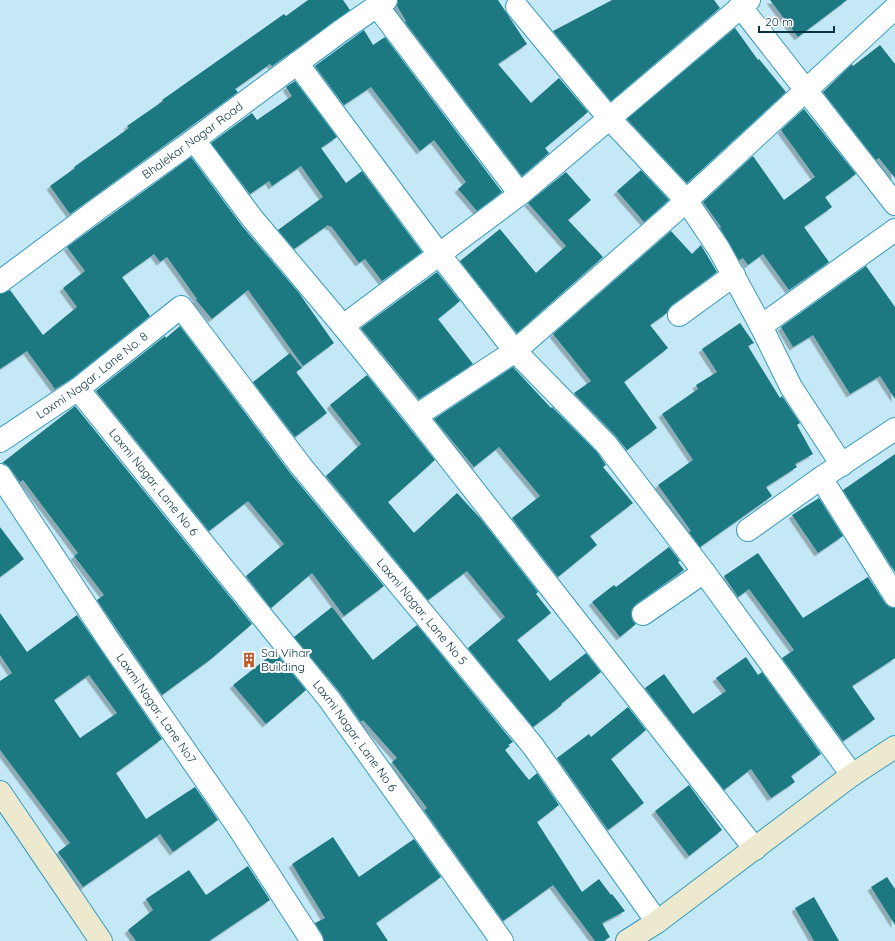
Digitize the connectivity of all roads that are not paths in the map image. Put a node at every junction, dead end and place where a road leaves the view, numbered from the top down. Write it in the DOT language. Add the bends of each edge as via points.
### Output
graph roads {
  1 [pos="382,3"];
  2 [pos="745,3"];
  3 [pos="517,7"];
  4 [pos="890,11"];
  5 [pos="297,63"];
  6 [pos="806,90"];
  7 [pos="609,118"];
  8 [pos="194,140"];
  9 [pos="520,194"];
  10 [pos="686,200"];
  11 [pos="895,204"];
  12 [pos="895,230"];
  13 [pos="439,254"];
  14 [pos="734,275"];
  15 [pos="0,282"];
  16 [pos="181,307"];
  17 [pos="679,315"];
  18 [pos="343,326"];
  19 [pos="761,326"];
  20 [pos="516,351"];
  21 [pos="78,389"];
  22 [pos="416,416"];
  23 [pos="895,429"];
  24 [pos="0,441"];
  25 [pos="842,465"];
  26 [pos="0,475"];
  27 [pos="821,478"];
  28 [pos="748,530"];
  29 [pos="704,572"];
  30 [pos="895,596"];
  31 [pos="643,614"];
  32 [pos="895,747"];
  33 [pos="852,775"];
  34 [pos="0,792"];
  35 [pos="755,849"];
  36 [pos="657,922"];
  37 [pos="101,941"];
  38 [pos="312,941"];
  39 [pos="502,941"];
  40 [pos="627,941"];
  1 -- 5 [label="street, Bhalekar Nagar Road"];
  1 -- 9 [label="street"];
  2 -- 6 [label="street"];
  2 -- 7 [label="street"];
  3 -- 7 [label="street"];
  4 -- 6 [label="street"];
  5 -- 8 [label="street, Bhalekar Nagar Road"];
  5 -- 13 [label="street"];
  6 -- 10 [label="street"];
  6 -- 11 [label="street"];
  7 -- 9 [label="street"];
  7 -- 10 [label="street"];
  8 -- 15 [label="street, Bhalekar Nagar Road"];
  8 -- 18 [label="street" via="252,218"];
  9 -- 13 [label="street"];
  10 -- 14 [label="street"];
  10 -- 20 [label="street"];
  12 -- 19 [label="street"];
  13 -- 18 [label="street"];
  13 -- 20 [label="street"];
  14 -- 17 [label="street"];
  14 -- 19 [label="street"];
  16 -- 21 [label="street, Laxmi Nagar, Lane No. 8"];
  16 -- 36 [label="street, Laxmi Nagar, Lane No 5" via="300,466 533,746"];
  18 -- 22 [label="street"];
  19 -- 25 [label="street" via="791,387"];
  20 -- 22 [label="street"];
  20 -- 29 [label="street" via="606,444"];
  21 -- 24 [label="street, Laxmi Nagar, Lane No. 8"];
  21 -- 39 [label="street, Laxmi Nagar, Lane No 6" via="329,699"];
  22 -- 35 [label="street"];
  23 -- 25 [label="street"];
  25 -- 27 [label="street"];
  26 -- 38 [label="street, Laxmi Nagar, Lane No7"];
  27 -- 28 [label="street"];
  27 -- 30 [label="street"];
  29 -- 31 [label="street"];
  29 -- 33 [label="street"];
  32 -- 33 [label="street"];
  33 -- 35 [label="street"];
  34 -- 37 [label="street"];
  35 -- 36 [label="street"];
  36 -- 40 [label="street"];
}
